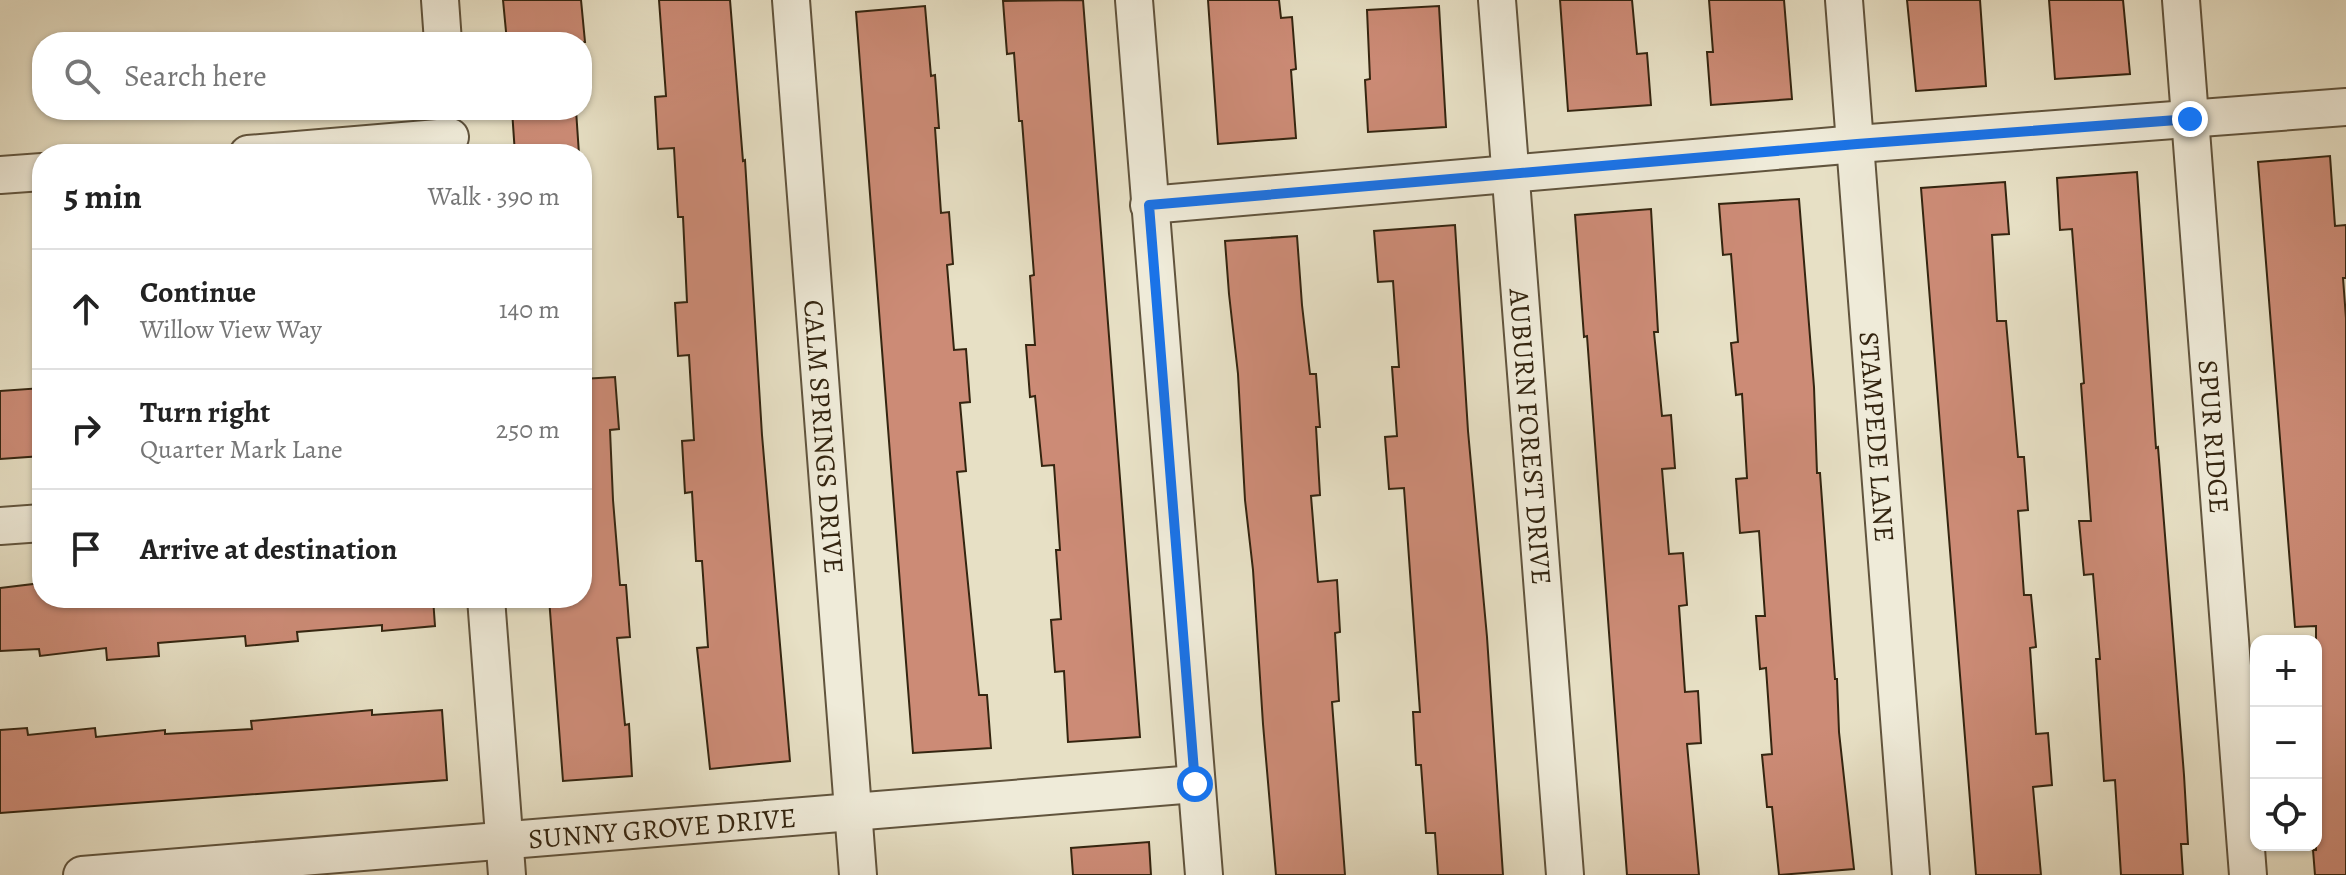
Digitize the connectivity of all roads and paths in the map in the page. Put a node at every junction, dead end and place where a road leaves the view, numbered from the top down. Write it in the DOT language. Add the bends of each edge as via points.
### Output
graph roads {
  1 [pos="440,0"];
  2 [pos="791,0"];
  3 [pos="1134,0"];
  4 [pos="1497,0"];
  5 [pos="1844,0"];
  6 [pos="2181,0"];
  7 [pos="442,32"];
  8 [pos="2346,107"];
  9 [pos="2190,119"];
  10 [pos="450,134"];
  11 [pos="349,144"];
  12 [pos="1857,144"];
  13 [pos="1511,172"];
  14 [pos="32,173"];
  15 [pos="0,175"];
  16 [pos="1149,205"];
  17 [pos="32,524"];
  18 [pos="0,526"];
  19 [pos="487,608"];
  20 [pos="1195,784"];
  21 [pos="854,812"];
  22 [pos="506,858"];
  23 [pos="82,875"];
  24 [pos="858,875"];
  25 [pos="1204,875"];
  26 [pos="1565,875"];
  27 [pos="1911,875"];
  28 [pos="2248,875"];
  1 -- 7 [label="street"];
  2 -- 21 [label="street, CALM SPRINGS DRIVE"];
  3 -- 16 [label="street"];
  4 -- 13 [label="street, AUBURN FOREST DRIVE"];
  5 -- 12 [label="street, STAMPEDE LANE"];
  6 -- 9 [label="street, SPUR RIDGE"];
  8 -- 9 [label="street"];
  9 -- 12 [label="street"];
  9 -- 28 [label="street, SPUR RIDGE"];
  10 -- 11 [label="street"];
  12 -- 13 [label="street"];
  12 -- 27 [label="street, STAMPEDE LANE"];
  13 -- 16 [label="street"];
  13 -- 26 [label="street, AUBURN FOREST DRIVE"];
  14 -- 15 [label="street"];
  16 -- 20 [label="street"];
  17 -- 18 [label="street"];
  19 -- 22 [label="street"];
  20 -- 21 [label="street, SUNNY GROVE DRIVE"];
  20 -- 25 [label="street"];
  21 -- 22 [label="street, SUNNY GROVE DRIVE"];
  21 -- 24 [label="street, CALM SPRINGS DRIVE"];
  22 -- 23 [label="street, SUNNY GROVE DRIVE"];
}
